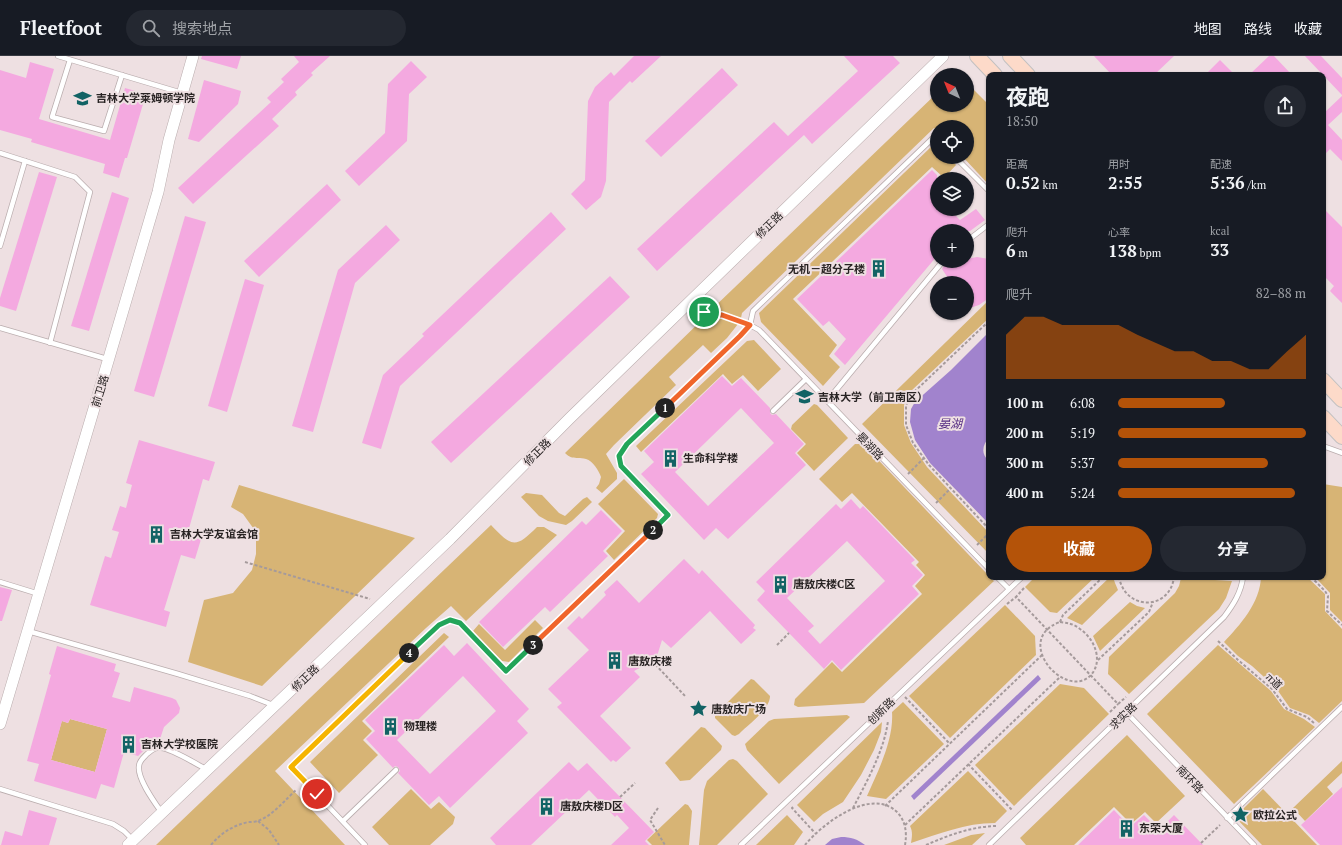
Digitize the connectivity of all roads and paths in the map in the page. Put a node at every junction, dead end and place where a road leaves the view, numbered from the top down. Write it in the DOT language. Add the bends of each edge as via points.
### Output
graph roads {
  1 [pos="58,56"];
  2 [pos="193,56"];
  3 [pos="943,56"];
  4 [pos="976,56"];
  5 [pos="1010,56"];
  6 [pos="70,60"];
  7 [pos="992,72"];
  8 [pos="1025,72"];
  9 [pos="122,75"];
  10 [pos="182,93"];
  11 [pos="930,141"];
  12 [pos="0,153"];
  13 [pos="25,161"];
  14 [pos="962,164"];
  15 [pos="986,188"];
  16 [pos="986,226"];
  17 [pos="974,236"];
  18 [pos="0,246"];
  19 [pos="937,268"];
  20 [pos="704,312"];
  21 [pos="986,324"];
  22 [pos="750,325"];
  23 [pos="0,328"];
  24 [pos="50,342"];
  25 [pos="109,360"];
  26 [pos="806,379"];
  27 [pos="1326,383"];
  28 [pos="1342,400"];
  29 [pos="827,401"];
  30 [pos="773,411"];
  31 [pos="1326,420"];
  32 [pos="1342,437"];
  33 [pos="1326,447"];
  34 [pos="1342,453"];
  35 [pos="924,458"];
  36 [pos="903,479"];
  37 [pos="951,488"];
  38 [pos="930,508"];
  39 [pos="986,526"];
  40 [pos="986,537"];
  41 [pos="971,550"];
  42 [pos="245,562"];
  43 [pos="986,566"];
  44 [pos="1000,580"];
  45 [pos="1019,580"];
  46 [pos="1100,580"];
  47 [pos="1119,580"];
  48 [pos="1173,580"];
  49 [pos="1243,580"];
  50 [pos="1314,580"];
  51 [pos="0,582"];
  52 [pos="1024,588"];
  53 [pos="1009,589"];
  54 [pos="39,594"];
  55 [pos="1016,597"];
  56 [pos="1153,602"];
  57 [pos="383,603"];
  58 [pos="1007,604"];
  59 [pos="1060,622"];
  60 [pos="1342,625"];
  61 [pos="28,630"];
  62 [pos="1047,630"];
  63 [pos="789,633"];
  64 [pos="1218,641"];
  65 [pos="777,645"];
  66 [pos="1042,655"];
  67 [pos="1098,660"];
  68 [pos="652,661"];
  69 [pos="1091,675"];
  70 [pos="1060,677"];
  71 [pos="900,692"];
  72 [pos="686,697"];
  73 [pos="1126,697"];
  74 [pos="1118,704"];
  75 [pos="275,706"];
  76 [pos="1342,707"];
  77 [pos="1110,712"];
  78 [pos="1127,713"];
  79 [pos="888,721"];
  80 [pos="0,724"];
  81 [pos="1320,728"];
  82 [pos="950,744"];
  83 [pos="968,764"];
  84 [pos="207,770"];
  85 [pos="396,770"];
  86 [pos="635,783"];
  87 [pos="0,789"];
  88 [pos="296,790"];
  89 [pos="620,797"];
  90 [pos="795,805"];
  91 [pos="885,806"];
  92 [pos="658,808"];
  93 [pos="853,809"];
  94 [pos="162,813"];
  95 [pos="1018,816"];
  96 [pos="1227,818"];
  97 [pos="258,821"];
  98 [pos="343,821"];
  99 [pos="905,825"];
  100 [pos="1220,825"];
  101 [pos="1008,826"];
  102 [pos="815,833"];
  103 [pos="130,843"];
  104 [pos="1201,843"];
  105 [pos="211,845"];
  106 [pos="279,845"];
  107 [pos="365,845"];
  108 [pos="665,845"];
  109 [pos="741,845"];
  110 [pos="805,845"];
  111 [pos="905,845"];
  112 [pos="926,845"];
  113 [pos="989,845"];
  114 [pos="1254,845"];
  1 -- 6 [label="lane"];
  2 -- 10 [label="street, 前卫路"];
  3 -- 57 [label="street, 修正路"];
  4 -- 7 [label="main road"];
  5 -- 8 [label="main road"];
  6 -- 9 [label="lane"];
  6 -- 9 [label="lane" via="52,117 104,131"];
  9 -- 10 [label="lane"];
  10 -- 25 [label="street, 前卫路" via="168,140 158,192"];
  11 -- 22 [label="lane" via="753,311"];
  12 -- 13 [label="lane"];
  13 -- 18 [label="lane"];
  13 -- 24 [label="lane" via="74,177 90,192"];
  14 -- 15 [label="lane"];
  16 -- 17 [label="lane"];
  19 -- 29 [label="lane"];
  20 -- 22 [label="path" via="722,315"];
  21 -- 35 [label="path" via="913,393 906,406 906,425"];
  22 -- 26 [label="lane, 晏湖路" via="759,330"];
  22 -- 98 [label="lane" via="627,444 619,456 621,466 668,515 506,671 460,623 450,620 439,625 291,767"];
  23 -- 24 [label="lane"];
  24 -- 25 [label="lane"];
  25 -- 54 [label="street, 前卫路"];
  26 -- 29 [label="lane, 晏湖路"];
  26 -- 30 [label="lane"];
  27 -- 28 [label="main road"];
  29 -- 36 [label="lane, 晏湖路"];
  31 -- 32 [label="main road"];
  33 -- 34 [label="lane"];
  35 -- 36 [label="path"];
  35 -- 37 [label="path"];
  36 -- 38 [label="lane, 晏湖路"];
  37 -- 38 [label="path"];
  37 -- 39 [label="path"];
  38 -- 41 [label="lane, 晏湖路"];
  40 -- 41 [label="path"];
  41 -- 43 [label="lane, 晏湖路"];
  42 -- 57 [label="path"];
  44 -- 53 [label="lane"];
  45 -- 53 [label="lane, 创新路"];
  46 -- 59 [label="path" via="1063,615"];
  47 -- 56 [label="path" via="1125,593 1132,599"];
  48 -- 56 [label="path" via="1166,595"];
  49 -- 78 [label="lane, 求实路" via="1236,602 1224,617"];
  50 -- 60 [label="path" via="1328,596 1327,610"];
  51 -- 54 [label="lane"];
  52 -- 55 [label="path"];
  53 -- 71 [label="lane, 创新路"];
  54 -- 61 [label="street, 前卫路"];
  55 -- 58 [label="path"];
  55 -- 62 [label="path"];
  56 -- 67 [label="path" via="1149,612"];
  57 -- 75 [label="street, 修正路"];
  59 -- 62 [label="path"];
  59 -- 67 [label="path" via="1074,625 1086,633"];
  61 -- 75 [label="lane" via="250,696"];
  61 -- 80 [label="street, 前卫路"];
  62 -- 66 [label="path" via="1040,644"];
  62 -- 69 [label="path"];
  63 -- 65 [label="path"];
  64 -- 81 [label="path, π道" via="1272,689 1287,709 1307,717"];
  66 -- 70 [label="path" via="1050,668"];
  66 -- 82 [label="path"];
  67 -- 69 [label="path"];
  68 -- 72 [label="path"];
  69 -- 70 [label="path" via="1079,681"];
  69 -- 74 [label="path"];
  70 -- 83 [label="path"];
  71 -- 82 [label="path"];
  71 -- 109 [label="lane, 创新路"];
  73 -- 74 [label="path"];
  74 -- 77 [label="path"];
  75 -- 84 [label="street, 修正路"];
  76 -- 81 [label="lane"];
  78 -- 95 [label="lane, 求实路"];
  78 -- 96 [label="lane, 南环路"];
  79 -- 93 [label="path" via="881,749"];
  81 -- 96 [label="lane"];
  82 -- 91 [label="path"];
  83 -- 95 [label="path"];
  83 -- 99 [label="path"];
  84 -- 94 [label="street, 修正路"];
  84 -- 94 [label="lane" via="161,748 156,748 142,758 138,767 140,776"];
  85 -- 98 [label="lane"];
  86 -- 89 [label="path"];
  87 -- 103 [label="lane" via="114,824 124,831"];
  88 -- 97 [label="path"];
  90 -- 102 [label="path" via="792,808"];
  91 -- 93 [label="path" via="877,804"];
  91 -- 99 [label="path" via="898,812"];
  92 -- 108 [label="path" via="650,820"];
  93 -- 102 [label="path" via="836,817"];
  94 -- 103 [label="street, 修正路"];
  95 -- 101 [label="lane, 求实路"];
  96 -- 114 [label="lane, 南环路"];
  97 -- 105 [label="path" via="229,828"];
  97 -- 106 [label="path" via="269,830"];
  98 -- 107 [label="lane"];
  99 -- 111 [label="path"];
  100 -- 104 [label="path"];
  101 -- 112 [label="path" via="989,826 965,831"];
  101 -- 113 [label="lane, 求实路"];
  102 -- 110 [label="path"];
}
